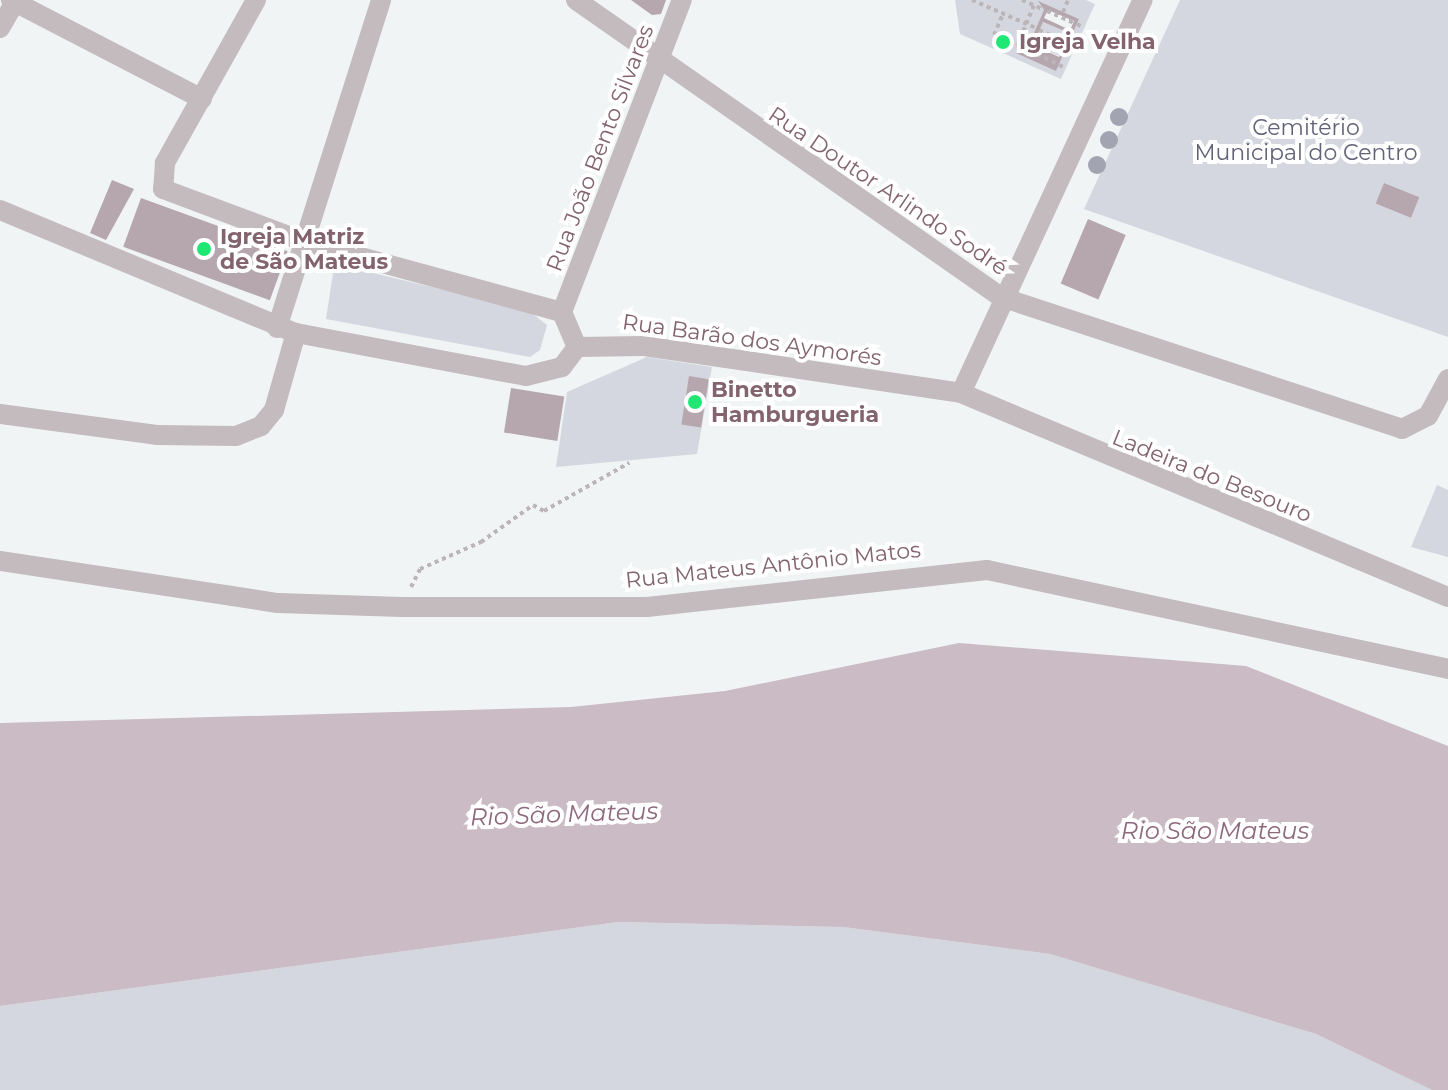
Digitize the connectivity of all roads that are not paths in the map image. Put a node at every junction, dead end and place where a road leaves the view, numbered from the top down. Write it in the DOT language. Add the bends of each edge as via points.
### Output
graph roads {
  1 [pos="256,0"];
  2 [pos="381,0"];
  3 [pos="576,0"];
  4 [pos="682,0"];
  5 [pos="1143,0"];
  6 [pos="14,1"];
  7 [pos="0,28"];
  8 [pos="659,65"];
  9 [pos="202,99"];
  10 [pos="0,210"];
  11 [pos="302,241"];
  12 [pos="1001,297"];
  13 [pos="562,312"];
  14 [pos="286,331"];
  15 [pos="577,347"];
  16 [pos="1448,379"];
  17 [pos="961,393"];
  18 [pos="0,414"];
  19 [pos="0,561"];
  20 [pos="1448,597"];
  21 [pos="1448,669"];
  1 -- 9 [label="street"];
  2 -- 11 [label="street"];
  3 -- 8 [label="street, Rua Doutor Arlindo Sodré"];
  4 -- 8 [label="street, Rua João Bento Silvares"];
  5 -- 12 [label="street"];
  6 -- 7 [label="street"];
  6 -- 9 [label="street"];
  8 -- 12 [label="street, Rua Doutor Arlindo Sodré"];
  8 -- 13 [label="street, Rua João Bento Silvares"];
  9 -- 11 [label="street" via="161,178 175,198"];
  10 -- 14 [label="street"];
  11 -- 13 [label="street"];
  11 -- 14 [label="street"];
  12 -- 16 [label="street, Rua Doutor Arlindo Sodré" via="1402,429 1428,416"];
  12 -- 17 [label="street"];
  13 -- 15 [label="street"];
  14 -- 15 [label="street" via="526,376 562,367"];
  14 -- 18 [label="street" via="274,410 261,426 236,436 157,435"];
  15 -- 17 [label="street, Rua Barão dos Aymorés" via="644,346"];
  17 -- 20 [label="street, Ladeira do Besouro"];
  19 -- 21 [label="street, Rua Mateus Antônio Matos" via="278,603 402,607 647,607 987,570"];
}
